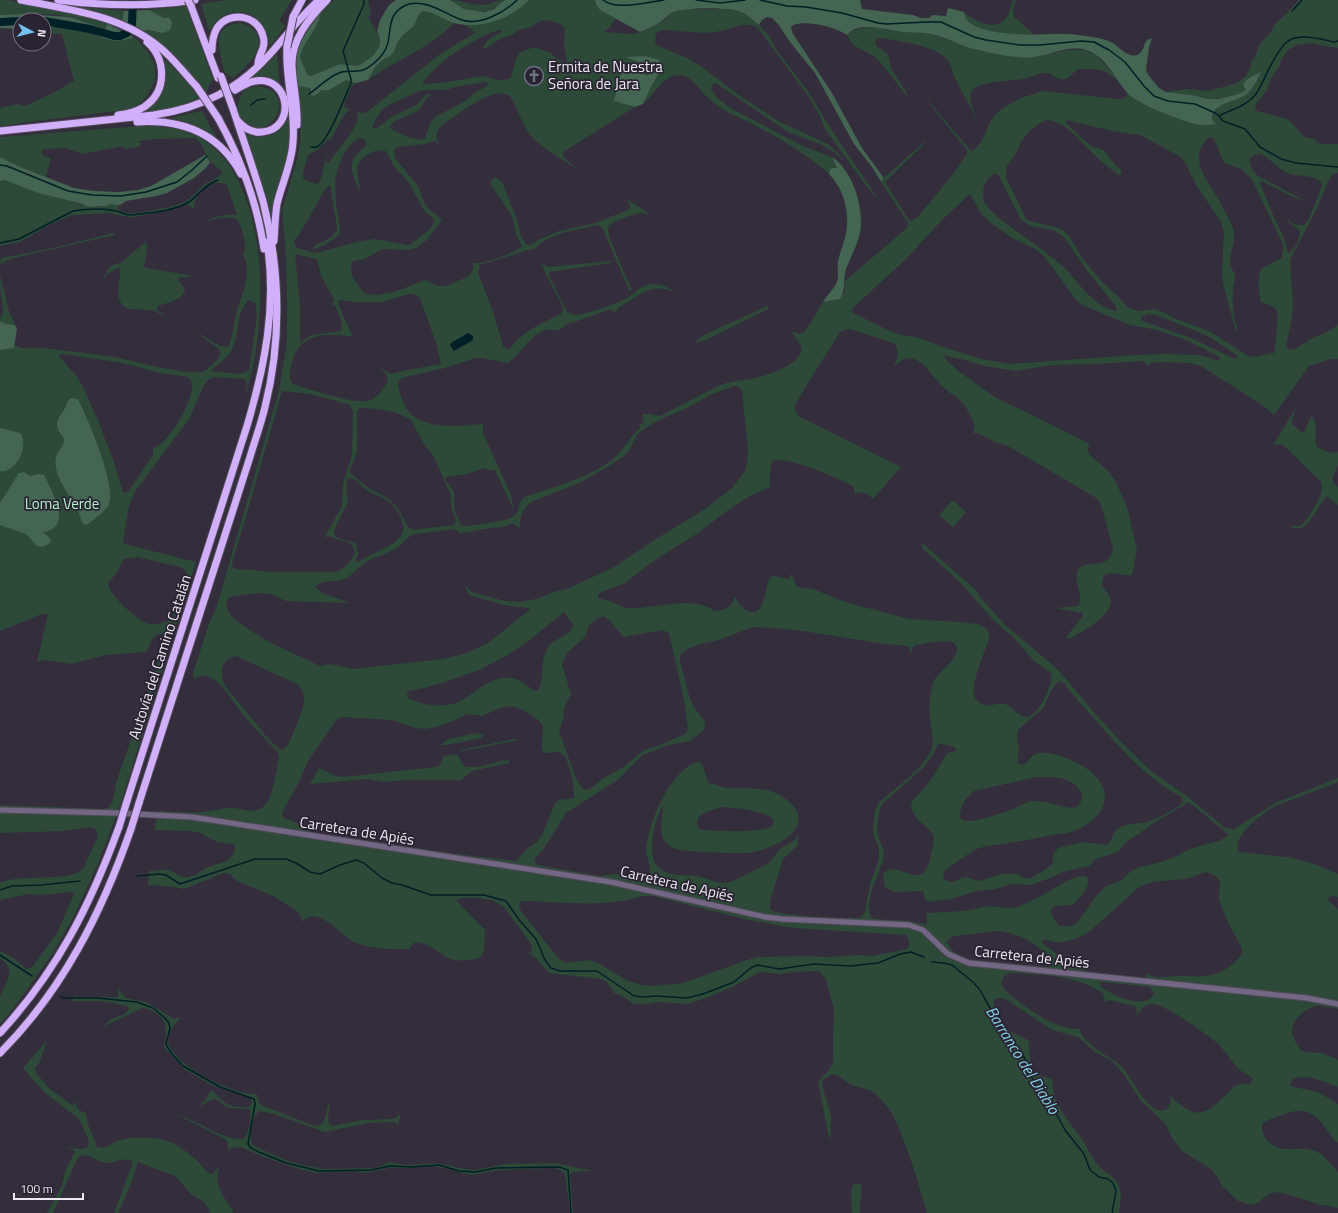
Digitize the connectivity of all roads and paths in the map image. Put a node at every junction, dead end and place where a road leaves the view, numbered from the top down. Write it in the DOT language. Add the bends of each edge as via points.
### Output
graph roads {
  1 [pos="21,0"];
  2 [pos="58,0"];
  3 [pos="302,0"];
  4 [pos="319,0"];
  5 [pos="327,0"];
  6 [pos="192,2"];
  7 [pos="144,36"];
  8 [pos="212,50"];
  9 [pos="258,67"];
  10 [pos="220,77"];
  11 [pos="215,97"];
  12 [pos="231,110"];
  13 [pos="236,118"];
  14 [pos="120,119"];
  15 [pos="99,121"];
  16 [pos="0,132"];
  17 [pos="293,149"];
  18 [pos="252,197"];
  19 [pos="272,259"];
  20 [pos="247,426"];
  21 [pos="0,810"];
  22 [pos="1338,1004"];
  23 [pos="0,1033"];
  24 [pos="0,1053"];
  1 -- 7 [label="highway" via="79,10 122,24"];
  2 -- 6 [label="highway" via="112,6"];
  3 -- 17 [label="highway, bridge" via="293,17 287,47 287,71 294,130"];
  4 -- 9 [label="highway"];
  5 -- 17 [label="highway" via="311,17 294,50 292,67 297,121"];
  6 -- 8 [label="highway"];
  6 -- 10 [label="highway"];
  7 -- 15 [label="highway" via="161,64 162,77 156,94 140,109 107,116"];
  7 -- 18 [label="highway, bridge" via="169,56 197,87 218,118 238,158"];
  8 -- 9 [label="highway" via="214,33 221,23 235,17 247,18 257,25 263,36 264,48"];
  8 -- 10 [label="highway"];
  9 -- 11 [label="highway"];
  10 -- 12 [label="highway, bridge"];
  11 -- 13 [label="highway" via="221,98 259,80 274,85 284,96 284,115 281,122 272,129 264,132 253,131"];
  11 -- 14 [label="highway" via="176,111"];
  12 -- 13 [label="highway"];
  12 -- 19 [label="highway"];
  13 -- 19 [label="highway" via="263,200"];
  14 -- 15 [label="highway"];
  14 -- 18 [label="highway" via="128,122 170,122 204,134 228,155"];
  15 -- 16 [label="highway"];
  17 -- 19 [label="highway" via="275,215"];
  18 -- 20 [label="highway" via="264,255 266,305 263,346"];
  19 -- 20 [label="highway, Autovía del Camino Catalán" via="268,337"];
  19 -- 24 [label="highway, Autovía del Camino Catalán, bridge" via="278,301 277,332 271,376 259,428 131,829 111,882 67,969 23,1028"];
  20 -- 23 [label="highway, Autovía del Camino Catalán, bridge" via="119,827 92,894 68,942 33,994"];
  21 -- 22 [label="street, Carretera de Apiés" via="192,818 611,882 765,917 909,925 923,930 948,954 969,963 1307,998"];
}
